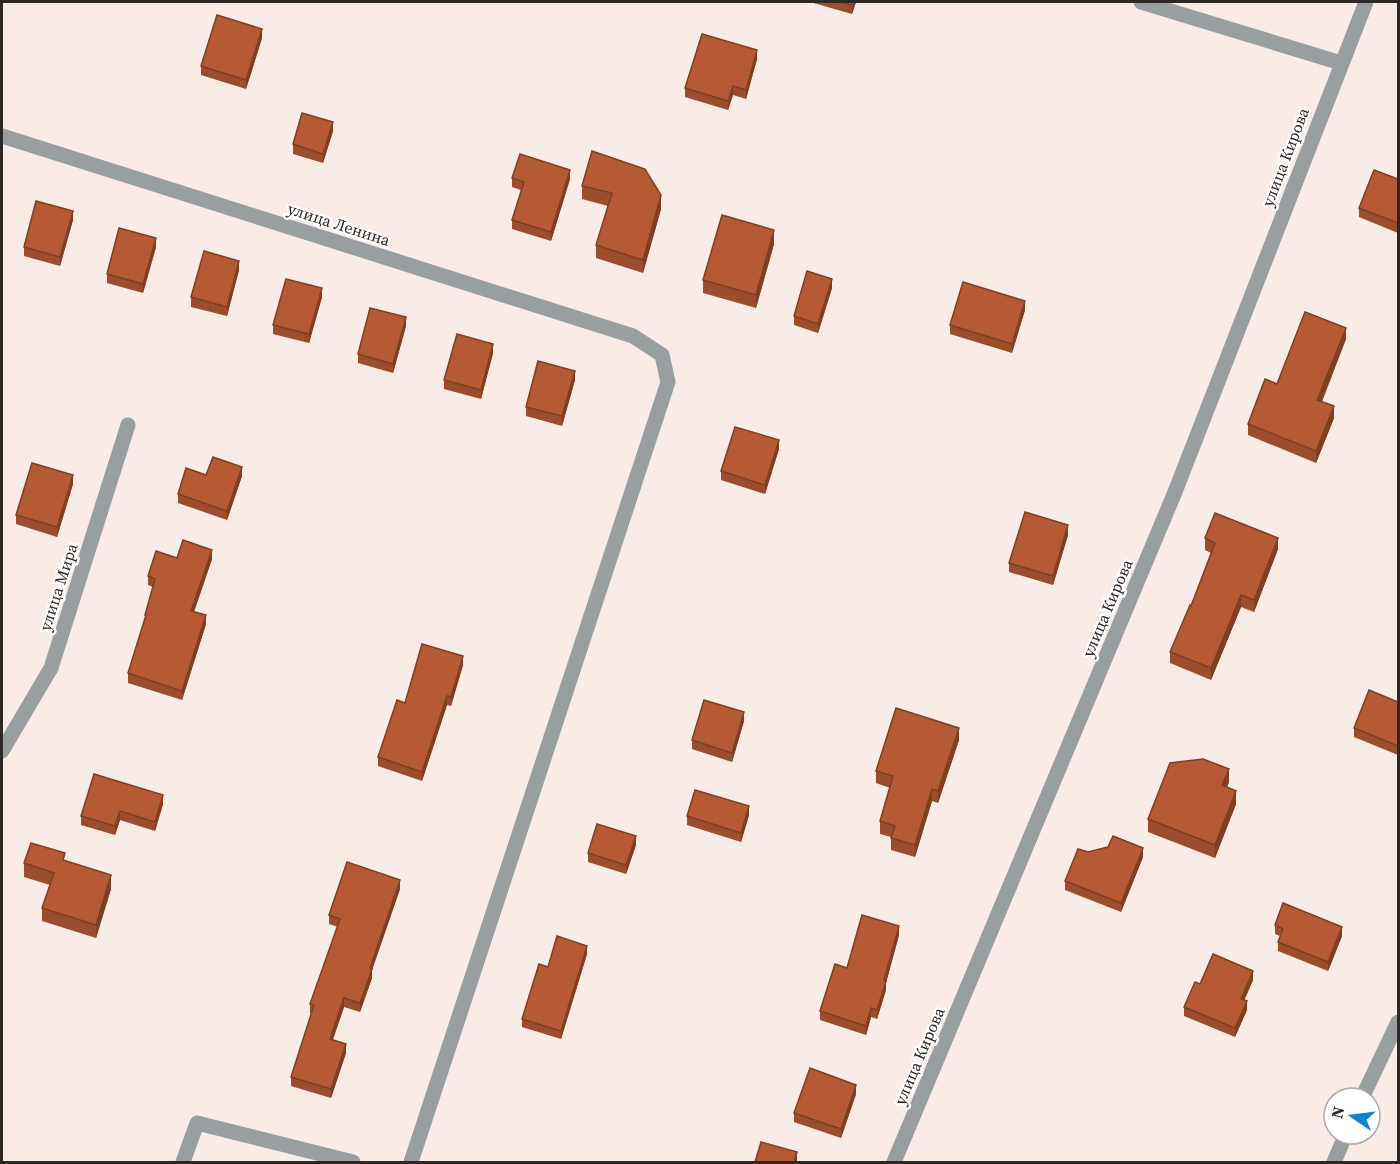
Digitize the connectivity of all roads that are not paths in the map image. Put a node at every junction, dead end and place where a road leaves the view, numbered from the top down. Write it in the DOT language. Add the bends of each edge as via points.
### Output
graph roads {
  1 [pos="1141,2"];
  2 [pos="1366,2"];
  3 [pos="1341,63"];
  4 [pos="2,136"];
  5 [pos="128,425"];
  6 [pos="2,751"];
  7 [pos="1398,1022"];
  8 [pos="1368,1086"];
  9 [pos="1341,1146"];
  10 [pos="183,1162"];
  11 [pos="353,1162"];
  12 [pos="411,1162"];
  13 [pos="894,1162"];
  14 [pos="1334,1162"];
  1 -- 3 [label="street"];
  2 -- 3 [label="street, улица Кирова"];
  3 -- 13 [label="street, улица Кирова" via="1175,492"];
  4 -- 12 [label="street, улица Ленина" via="633,336 662,355 668,382"];
  5 -- 6 [label="street, улица Мира" via="51,668"];
  7 -- 8 [label="street"];
  9 -- 14 [label="street"];
  10 -- 11 [label="street" via="197,1124"];
}
